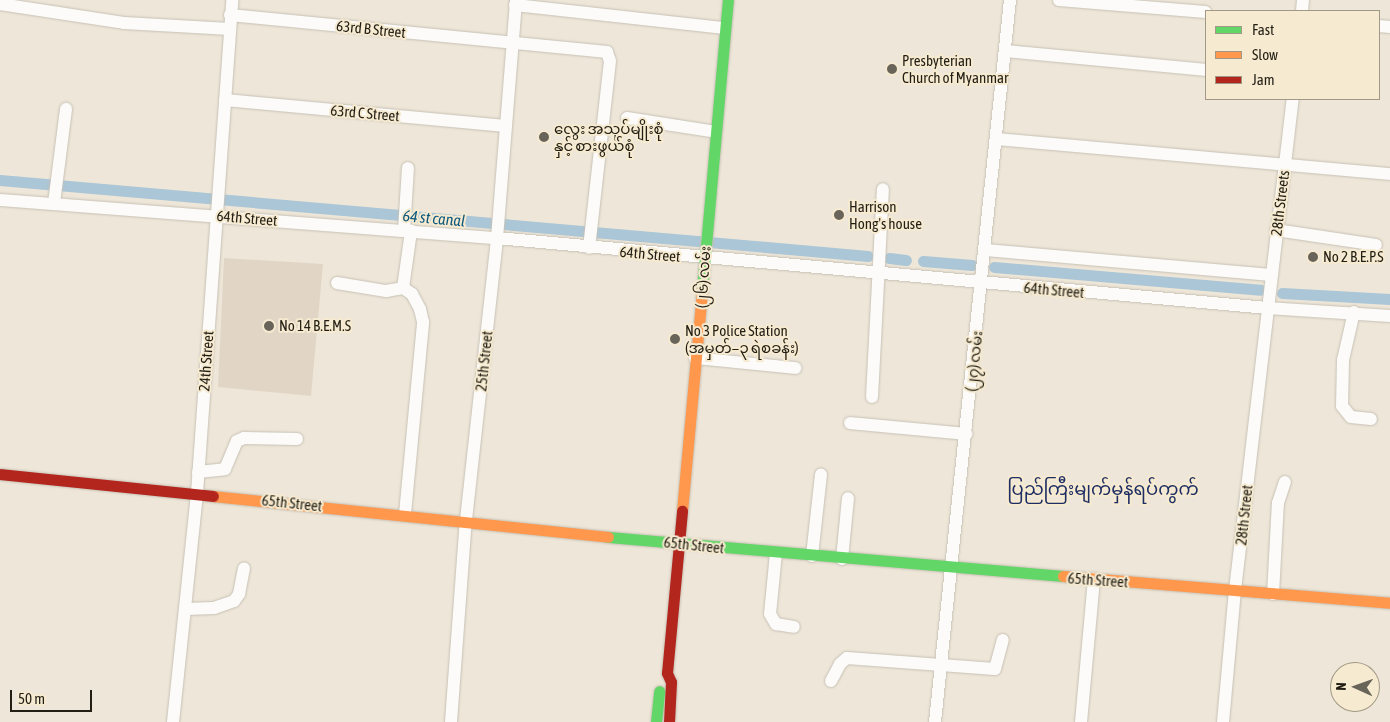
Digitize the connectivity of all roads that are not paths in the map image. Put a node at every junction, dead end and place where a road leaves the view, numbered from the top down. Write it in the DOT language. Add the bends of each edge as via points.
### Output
graph roads {
  1 [pos="232,0"];
  2 [pos="728,0"];
  3 [pos="1010,0"];
  4 [pos="1059,0"];
  5 [pos="516,2"];
  6 [pos="0,4"];
  7 [pos="1205,12"];
  8 [pos="230,14"];
  9 [pos="725,28"];
  10 [pos="230,29"];
  11 [pos="511,42"];
  12 [pos="1006,51"];
  13 [pos="1205,70"];
  14 [pos="225,100"];
  15 [pos="1293,100"];
  16 [pos="66,108"];
  17 [pos="628,118"];
  18 [pos="506,126"];
  19 [pos="716,132"];
  20 [pos="997,139"];
  21 [pos="1284,163"];
  22 [pos="408,168"];
  23 [pos="1390,174"];
  24 [pos="883,188"];
  25 [pos="54,193"];
  26 [pos="0,200"];
  27 [pos="217,207"];
  28 [pos="406,225"];
  29 [pos="498,230"];
  30 [pos="1276,230"];
  31 [pos="590,238"];
  32 [pos="1376,245"];
  33 [pos="706,248"];
  34 [pos="986,250"];
  35 [pos="984,274"];
  36 [pos="877,275"];
  37 [pos="337,283"];
  38 [pos="403,288"];
  39 [pos="1269,292"];
  40 [pos="1354,312"];
  41 [pos="1390,316"];
  42 [pos="695,358"];
  43 [pos="796,368"];
  44 [pos="872,397"];
  45 [pos="1371,419"];
  46 [pos="850,423"];
  47 [pos="966,434"];
  48 [pos="297,440"];
  49 [pos="198,472"];
  50 [pos="0,474"];
  51 [pos="820,474"];
  52 [pos="1285,482"];
  53 [pos="197,493"];
  54 [pos="848,498"];
  55 [pos="405,514"];
  56 [pos="466,520"];
  57 [pos="678,544"];
  58 [pos="776,553"];
  59 [pos="812,556"];
  60 [pos="842,559"];
  61 [pos="244,568"];
  62 [pos="950,569"];
  63 [pos="1094,579"];
  64 [pos="1235,590"];
  65 [pos="1273,594"];
  66 [pos="1390,603"];
  67 [pos="185,609"];
  68 [pos="794,626"];
  69 [pos="1003,640"];
  70 [pos="941,665"];
  71 [pos="667,673"];
  72 [pos="831,681"];
  73 [pos="173,722"];
  74 [pos="450,722"];
  75 [pos="656,722"];
  76 [pos="669,722"];
  77 [pos="935,722"];
  78 [pos="1081,722"];
  79 [pos="1223,722"];
  1 -- 8 [label="street, 24th Street"];
  2 -- 9 [label="street, (၂၆) လမ်း"];
  3 -- 12 [label="street, (၂၇) လမ်း"];
  4 -- 7 [label="street"];
  5 -- 9 [label="street"];
  5 -- 11 [label="street, 25th Street"];
  6 -- 10 [label="street" via="124,23"];
  8 -- 10 [label="street, 24th Street"];
  8 -- 11 [label="street, 63rd B Street"];
  9 -- 19 [label="street, (၂၆) လမ်း"];
  10 -- 14 [label="street, 24th Street"];
  11 -- 18 [label="street, 25th Street"];
  11 -- 31 [label="street, 63rd B Street" via="609,54"];
  12 -- 13 [label="street"];
  12 -- 20 [label="street, (၂၇) လမ်း"];
  14 -- 18 [label="street, 63rd C Street"];
  14 -- 27 [label="street, 24th Street"];
  15 -- 21 [label="street, 28th Streets"];
  16 -- 25 [label="street"];
  17 -- 19 [label="street"];
  18 -- 29 [label="street, 25th Street"];
  19 -- 33 [label="street, (၂၆) လမ်း"];
  20 -- 21 [label="street"];
  20 -- 34 [label="street, (၂၇) လမ်း"];
  21 -- 23 [label="street"];
  21 -- 30 [label="street, 28th Streets"];
  22 -- 28 [label="street"];
  24 -- 36 [label="street"];
  25 -- 26 [label="street, 64th Street"];
  25 -- 27 [label="street, 64th Street"];
  27 -- 28 [label="street, 64th Street"];
  27 -- 49 [label="street, 24th Street"];
  28 -- 29 [label="street, 64th Street"];
  28 -- 38 [label="street"];
  29 -- 31 [label="street, 64th Street"];
  29 -- 56 [label="street, 25th Street"];
  30 -- 32 [label="street"];
  30 -- 39 [label="street, 28th Streets"];
  31 -- 33 [label="street, 64th Street"];
  33 -- 36 [label="street, 64th Street"];
  33 -- 42 [label="street, (၂၆) လမ်း"];
  34 -- 35 [label="street, (၂၇) လမ်း"];
  34 -- 39 [label="street"];
  35 -- 36 [label="street, 64th Street"];
  35 -- 39 [label="street, 64th Street"];
  35 -- 47 [label="street, (၂၇) လမ်း"];
  36 -- 44 [label="street"];
  37 -- 38 [label="street" via="386,291"];
  38 -- 55 [label="street" via="412,294 423,322"];
  39 -- 40 [label="street, 64th Street"];
  39 -- 64 [label="street, 28th Street"];
  40 -- 41 [label="street, 64th Street"];
  40 -- 45 [label="street" via="1343,360 1342,406 1351,416"];
  42 -- 43 [label="street"];
  42 -- 57 [label="street, (၂၆) လမ်း"];
  46 -- 47 [label="street"];
  47 -- 62 [label="street, (၂၇) လမ်း"];
  48 -- 49 [label="street" via="244,438 237,441 225,470"];
  49 -- 53 [label="street, 24th Street"];
  50 -- 53 [label="street, 65th Street"];
  51 -- 59 [label="street"];
  52 -- 65 [label="street" via="1278,503"];
  53 -- 55 [label="street, 65th Street"];
  53 -- 67 [label="street, 24th Street"];
  54 -- 60 [label="street"];
  55 -- 56 [label="street, 65th Street"];
  56 -- 57 [label="street, 65th Street"];
  56 -- 74 [label="street, 25th Street"];
  57 -- 58 [label="street, 65th Street"];
  57 -- 71 [label="street, (၂၆) လမ်း"];
  58 -- 59 [label="street, 65th Street"];
  58 -- 68 [label="street" via="770,614 776,624"];
  59 -- 60 [label="street, 65th Street"];
  60 -- 62 [label="street, 65th Street"];
  61 -- 67 [label="street" via="241,587 234,601 214,608"];
  62 -- 63 [label="street, 65th Street"];
  62 -- 70 [label="street, (၂၇) လမ်း"];
  63 -- 64 [label="street, 65th Street"];
  63 -- 78 [label="street"];
  64 -- 65 [label="street, 65th Street"];
  64 -- 79 [label="street, 28th Street"];
  65 -- 66 [label="street, 65th Street"];
  67 -- 73 [label="street, 24th Street"];
  69 -- 70 [label="street" via="995,669"];
  70 -- 72 [label="street" via="847,658"];
  70 -- 77 [label="street, (၂၇) လမ်း"];
  71 -- 75 [label="street, (၂၆) လမ်း" via="660,681"];
  71 -- 76 [label="street, (၂၆) လမ်း" via="671,682"];
}
